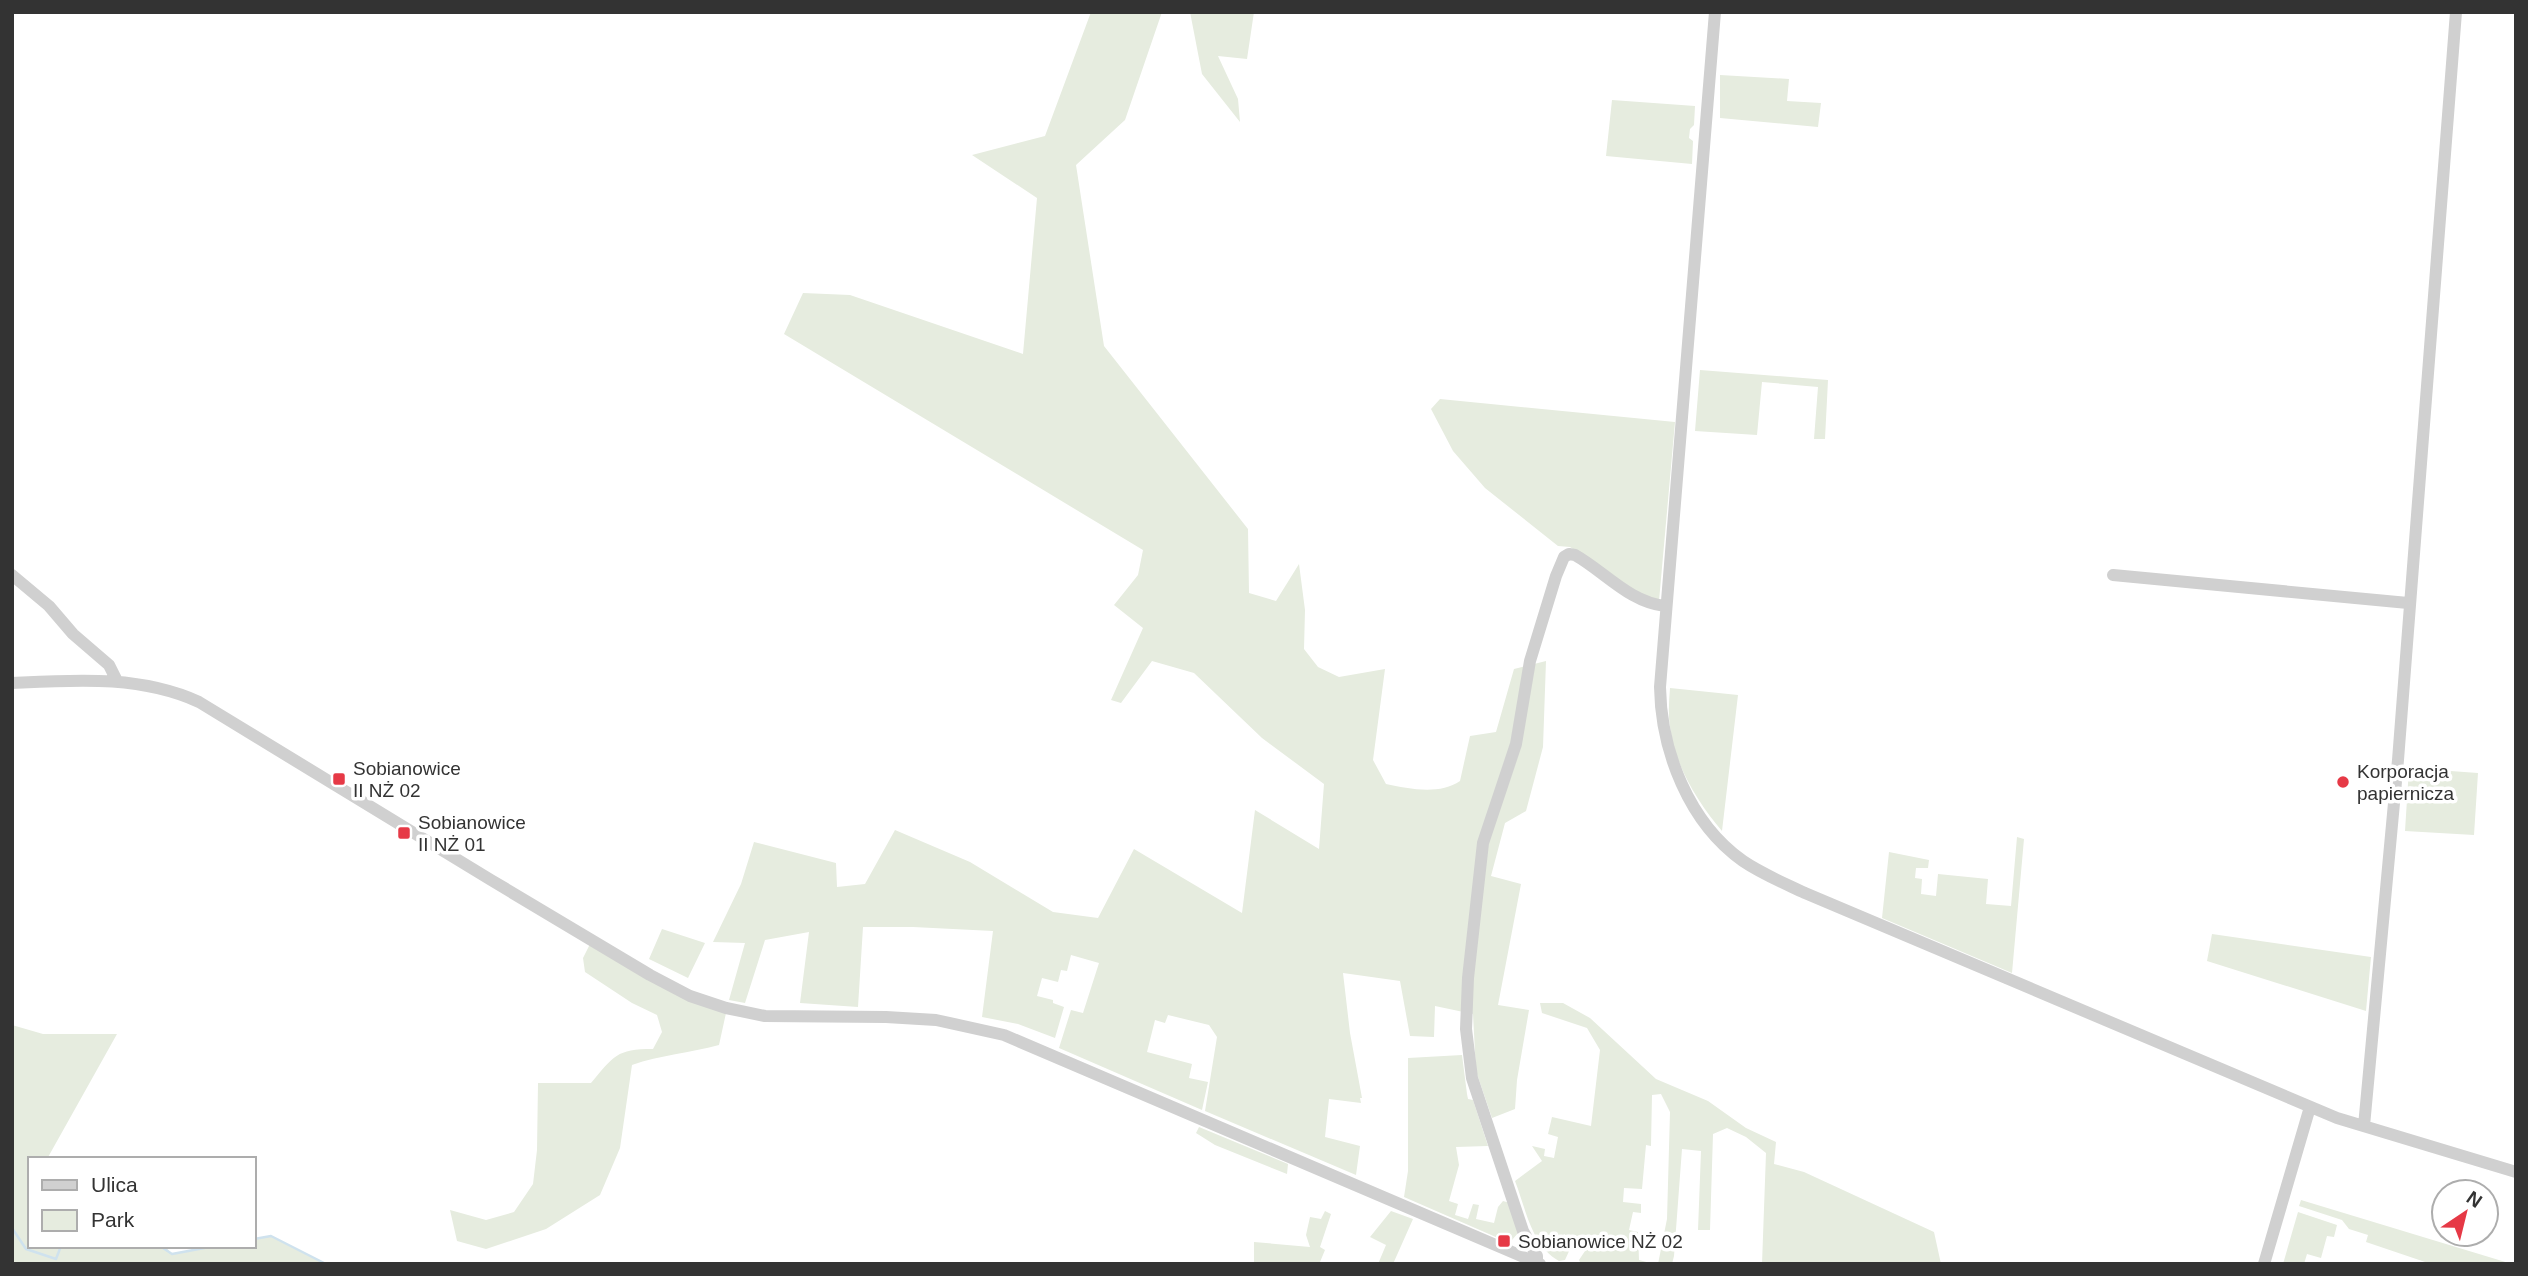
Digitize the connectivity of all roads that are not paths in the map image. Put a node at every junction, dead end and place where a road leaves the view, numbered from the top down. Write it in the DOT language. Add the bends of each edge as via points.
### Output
graph roads {
  1 [pos="1715,12"];
  2 [pos="2456,12"];
  3 [pos="12,575"];
  4 [pos="2113,575"];
  5 [pos="2408,603"];
  6 [pos="1665,606"];
  7 [pos="117,681"];
  8 [pos="12,683"];
  9 [pos="2310,1107"];
  10 [pos="2364,1126"];
  11 [pos="2516,1172"];
  12 [pos="1523,1231"];
  13 [pos="1508,1249"];
  14 [pos="1539,1263"];
  15 [pos="2264,1264"];
  1 -- 6 [label="street"];
  2 -- 5 [label="street"];
  3 -- 7 [label="street" via="110,665"];
  4 -- 5 [label="street"];
  5 -- 10 [label="street"];
  6 -- 9 [label="street" via="1660,695 1667,744 1700,815 1742,861 1805,893"];
  6 -- 12 [label="street" via="1642,600 1575,555 1564,557 1530,661 1517,744 1483,843 1466,1030 1472,1078"];
  7 -- 8 [label="street"];
  7 -- 13 [label="street" via="172,690 209,707 554,918 699,999 765,1016 936,1020 1004,1035"];
  9 -- 10 [label="street"];
  9 -- 15 [label="street"];
  10 -- 11 [label="street"];
  12 -- 13 [label="street"];
  12 -- 14 [label="street"];
  13 -- 14 [label="street"];
}
